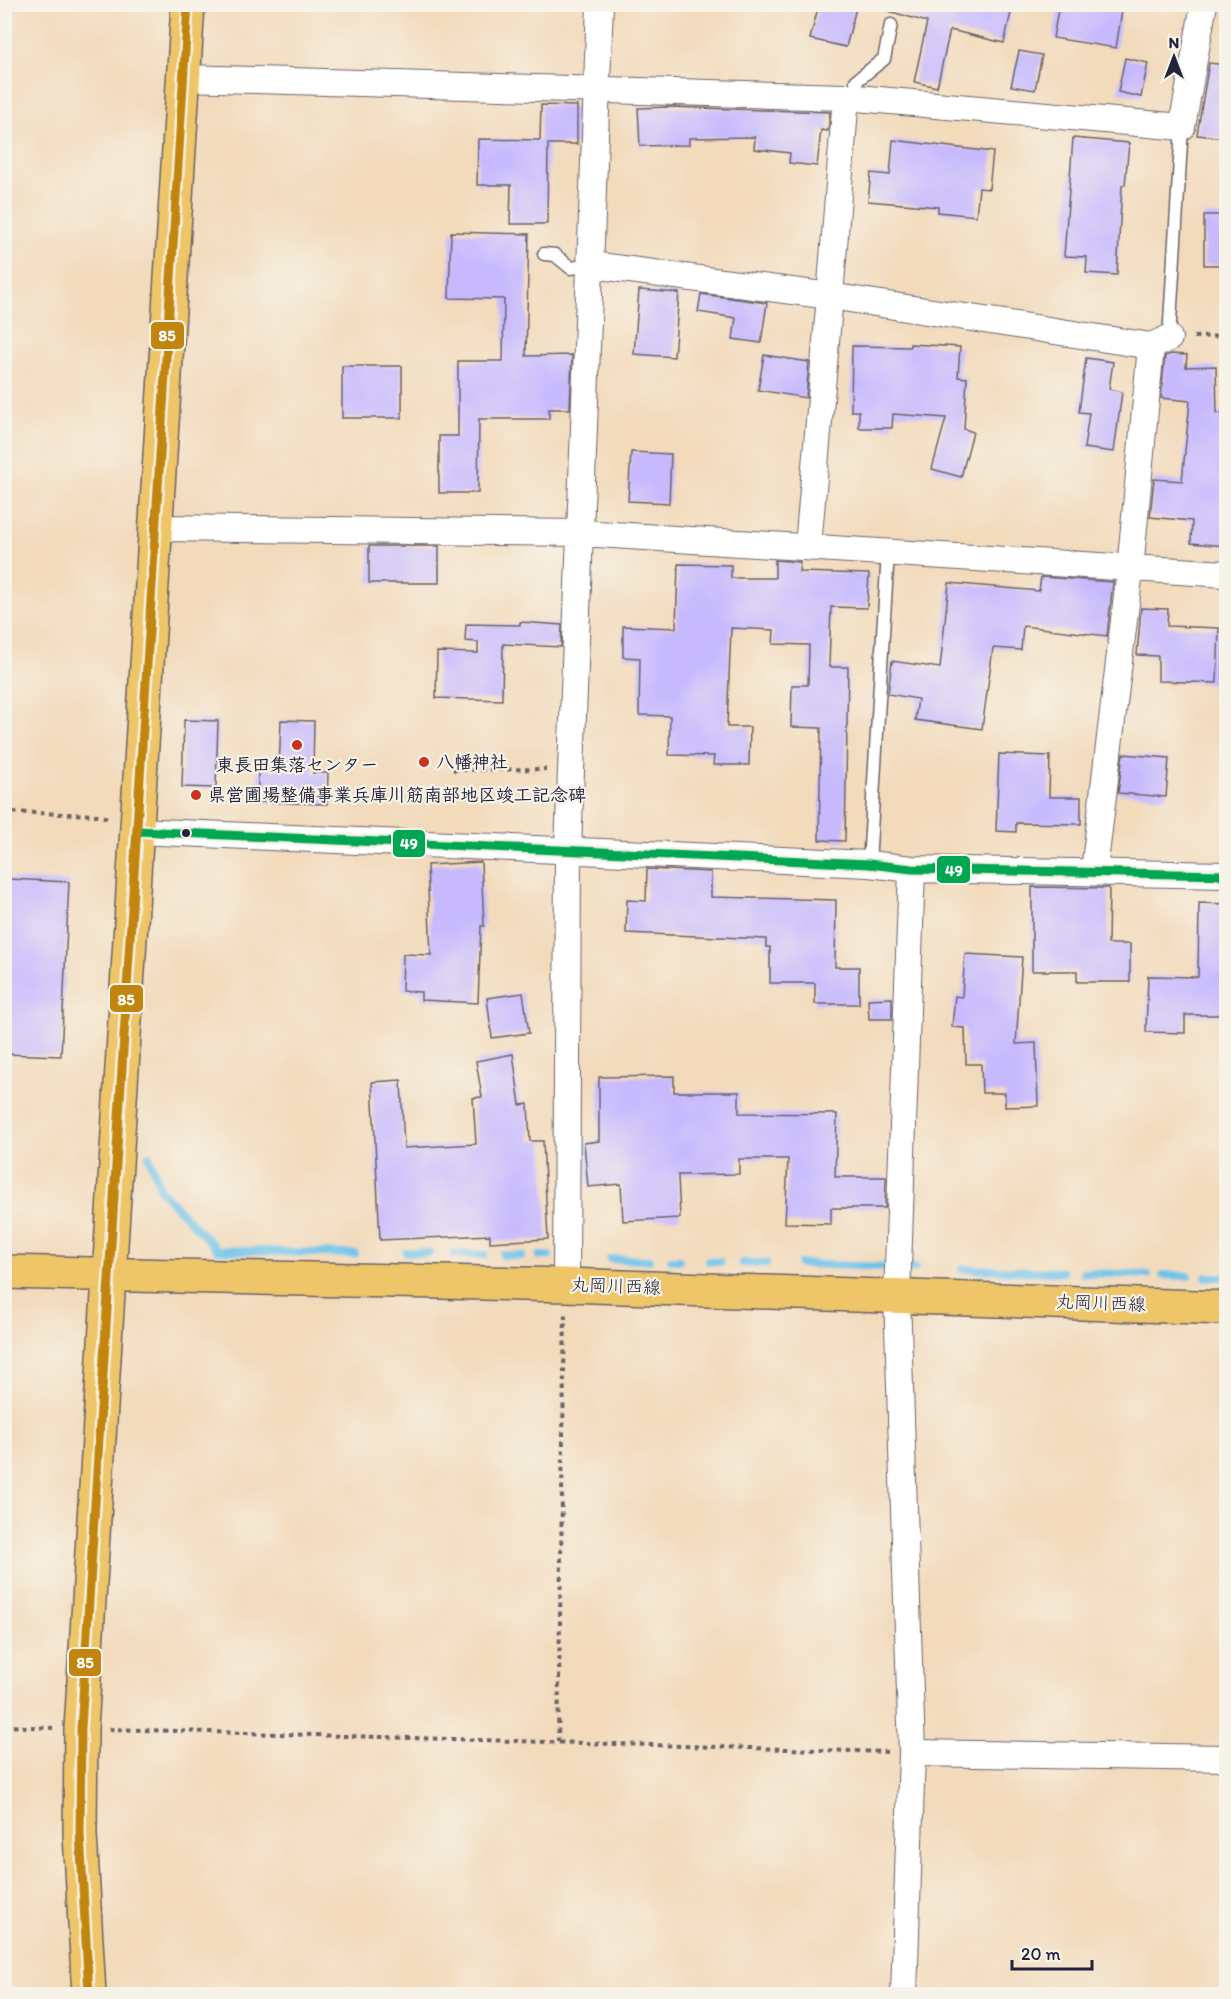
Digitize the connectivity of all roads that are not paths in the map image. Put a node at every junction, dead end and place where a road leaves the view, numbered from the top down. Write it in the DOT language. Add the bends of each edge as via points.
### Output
graph roads {
  1 [pos="188,4"];
  2 [pos="600,4"];
  3 [pos="1204,4"];
  4 [pos="891,25"];
  5 [pos="183,78"];
  6 [pos="597,89"];
  7 [pos="852,98"];
  8 [pos="1182,127"];
  9 [pos="544,254"];
  10 [pos="592,265"];
  11 [pos="830,296"];
  12 [pos="1160,342"];
  13 [pos="156,528"];
  14 [pos="581,533"];
  15 [pos="808,546"];
  16 [pos="888,552"];
  17 [pos="1130,570"];
  18 [pos="1227,574"];
  19 [pos="136,831"];
  20 [pos="568,850"];
  21 [pos="869,864"];
  22 [pos="912,869"];
  23 [pos="1094,872"];
  24 [pos="1227,875"];
  25 [pos="4,1272"];
  26 [pos="110,1276"];
  27 [pos="566,1285"];
  28 [pos="897,1296"];
  29 [pos="1227,1308"];
  30 [pos="912,1753"];
  31 [pos="1227,1758"];
  32 [pos="89,1995"];
  33 [pos="904,1995"];
  1 -- 5 [label="main road"];
  2 -- 6 [label="street"];
  3 -- 8 [label="street"];
  4 -- 7 [label="lane" via="884,58 856,81"];
  5 -- 6 [label="street"];
  5 -- 13 [label="main road"];
  6 -- 7 [label="street"];
  6 -- 10 [label="street"];
  7 -- 8 [label="street"];
  7 -- 11 [label="street"];
  8 -- 12 [label="lane"];
  9 -- 10 [label="lane" via="555,255 571,268"];
  10 -- 11 [label="street"];
  10 -- 14 [label="street"];
  11 -- 12 [label="street"];
  11 -- 15 [label="street"];
  12 -- 17 [label="street"];
  13 -- 14 [label="street"];
  13 -- 19 [label="main road"];
  14 -- 15 [label="street"];
  14 -- 20 [label="street"];
  15 -- 16 [label="street"];
  16 -- 17 [label="street"];
  16 -- 21 [label="lane"];
  17 -- 18 [label="street"];
  17 -- 23 [label="street"];
  19 -- 20 [label="street"];
  19 -- 26 [label="main road"];
  20 -- 21 [label="street"];
  20 -- 27 [label="street"];
  21 -- 22 [label="street"];
  22 -- 23 [label="street"];
  22 -- 28 [label="street"];
  23 -- 24 [label="street"];
  25 -- 26 [label="main road, 丸岡川西線"];
  26 -- 27 [label="main road, 丸岡川西線"];
  26 -- 32 [label="main road" via="81,1729 80,1834"];
  27 -- 28 [label="main road, 丸岡川西線"];
  28 -- 29 [label="main road, 丸岡川西線"];
  28 -- 30 [label="street"];
  30 -- 31 [label="street"];
  30 -- 33 [label="street"];
}
